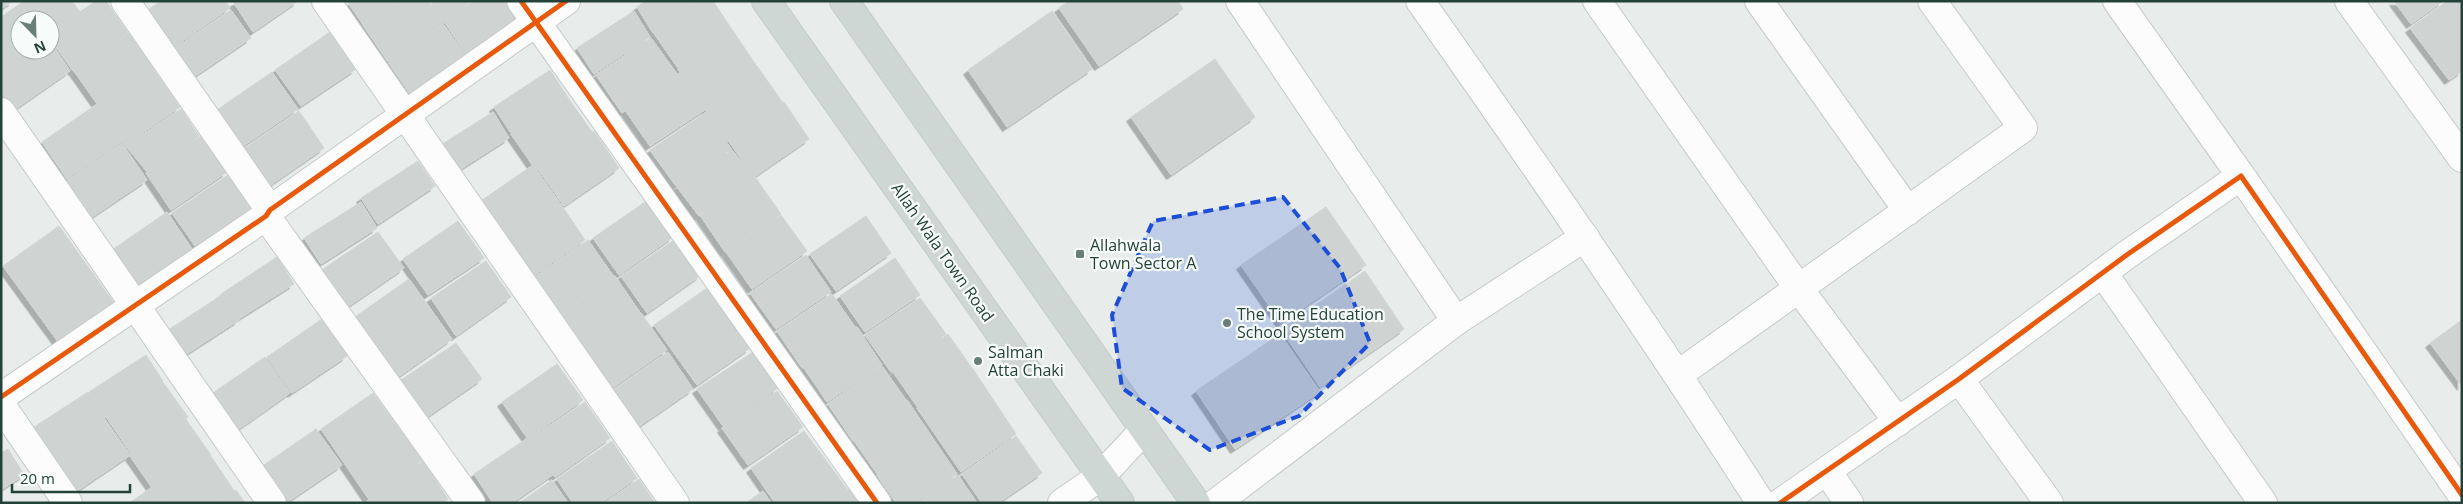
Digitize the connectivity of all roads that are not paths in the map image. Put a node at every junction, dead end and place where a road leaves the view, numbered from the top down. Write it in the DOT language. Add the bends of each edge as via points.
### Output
graph roads {
  1 [pos="125,1"];
  2 [pos="326,1"];
  3 [pos="566,1"];
  4 [pos="766,1"];
  5 [pos="844,1"];
  6 [pos="1240,1"];
  7 [pos="1420,1"];
  8 [pos="1597,1"];
  9 [pos="1758,1"];
  10 [pos="1932,1"];
  11 [pos="2117,1"];
  12 [pos="2349,1"];
  13 [pos="528,12"];
  14 [pos="1,112"];
  15 [pos="405,114"];
  16 [pos="2462,158"];
  17 [pos="2240,176"];
  18 [pos="1908,211"];
  19 [pos="268,213"];
  20 [pos="1585,236"];
  21 [pos="2103,273"];
  22 [pos="1798,289"];
  23 [pos="136,306"];
  24 [pos="1456,321"];
  25 [pos="1678,374"];
  26 [pos="1959,380"];
  27 [pos="1,397"];
  28 [pos="1,405"];
  29 [pos="1898,422"];
  30 [pos="1144,430"];
  31 [pos="1827,471"];
  32 [pos="1102,476"];
  33 [pos="2462,494"];
  34 [pos="68,503"];
  35 [pos="272,503"];
  36 [pos="471,503"];
  37 [pos="675,503"];
  38 [pos="876,503"];
  39 [pos="1062,503"];
  40 [pos="1120,503"];
  41 [pos="1196,503"];
  42 [pos="1216,503"];
  43 [pos="1762,503"];
  44 [pos="1780,503"];
  45 [pos="1849,503"];
  46 [pos="2049,503"];
  47 [pos="2264,503"];
  1 -- 19 [label="street"];
  2 -- 15 [label="street"];
  3 -- 13 [label="street"];
  4 -- 32 [label="main road, Allah Wala Town Road"];
  5 -- 30 [label="main road"];
  6 -- 24 [label="street"];
  7 -- 20 [label="street"];
  8 -- 22 [label="street"];
  9 -- 18 [label="street"];
  10 -- 18 [label="street" via="2023,128"];
  11 -- 17 [label="street"];
  12 -- 16 [label="street"];
  13 -- 15 [label="street"];
  13 -- 38 [label="street"];
  14 -- 23 [label="street"];
  15 -- 19 [label="street"];
  15 -- 37 [label="street"];
  17 -- 21 [label="street"];
  17 -- 33 [label="street"];
  18 -- 22 [label="street"];
  19 -- 23 [label="street"];
  19 -- 36 [label="street"];
  20 -- 24 [label="street"];
  20 -- 25 [label="street"];
  21 -- 26 [label="street"];
  21 -- 47 [label="street"];
  22 -- 25 [label="street"];
  22 -- 29 [label="street"];
  23 -- 27 [label="street"];
  23 -- 35 [label="street"];
  24 -- 42 [label="street"];
  25 -- 43 [label="street"];
  26 -- 29 [label="street"];
  26 -- 46 [label="street"];
  28 -- 34 [label="street"];
  29 -- 31 [label="street"];
  30 -- 32 [label="street"];
  30 -- 41 [label="main road"];
  31 -- 44 [label="street"];
  31 -- 45 [label="street"];
  32 -- 39 [label="street"];
  32 -- 40 [label="main road, Allah Wala Town Road"];
}
